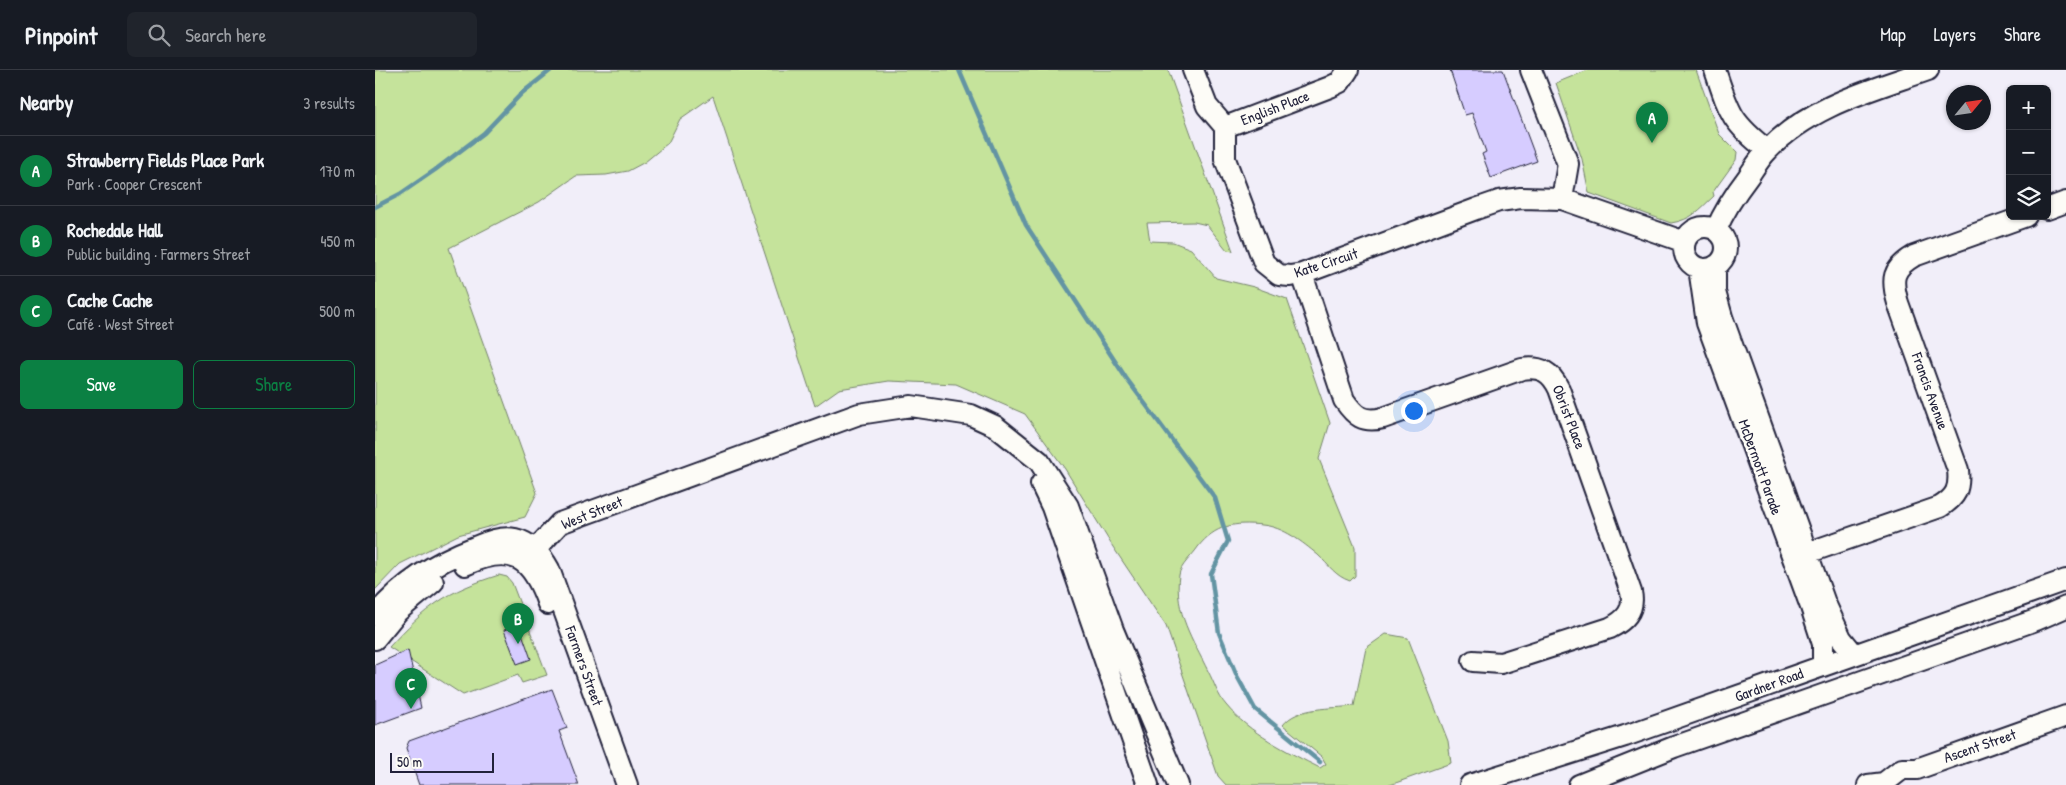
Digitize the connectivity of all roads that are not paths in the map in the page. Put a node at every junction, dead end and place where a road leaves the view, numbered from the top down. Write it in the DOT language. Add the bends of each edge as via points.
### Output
graph roads {
  1 [pos="1193,70"];
  2 [pos="1347,70"];
  3 [pos="1531,70"];
  4 [pos="1715,70"];
  5 [pos="1928,70"];
  6 [pos="1225,127"];
  7 [pos="1767,150"];
  8 [pos="1562,199"];
  9 [pos="2066,202"];
  10 [pos="2051,208"];
  11 [pos="2015,220"];
  12 [pos="1716,230"];
  13 [pos="1685,242"];
  14 [pos="1707,267"];
  15 [pos="1302,274"];
  16 [pos="1807,553"];
  17 [pos="530,556"];
  18 [pos="2066,580"];
  19 [pos="2066,607"];
  20 [pos="375,616"];
  21 [pos="1105,633"];
  22 [pos="375,639"];
  23 [pos="1854,654"];
  24 [pos="1473,661"];
  25 [pos="1823,666"];
  26 [pos="579,671"];
  27 [pos="2066,716"];
  28 [pos="1625,736"];
  29 [pos="1675,747"];
  30 [pos="612,785"];
  31 [pos="627,785"];
  32 [pos="1148,785"];
  33 [pos="1178,785"];
  34 [pos="1470,785"];
  35 [pos="1579,785"];
  36 [pos="1868,785"];
  1 -- 6 [label="street" via="1207,106"];
  2 -- 6 [label="street, English Place" via="1340,82 1330,87"];
  3 -- 8 [label="street" via="1568,164"];
  4 -- 7 [label="street" via="1729,112 1743,131"];
  5 -- 7 [label="street" via="1823,108"];
  6 -- 15 [label="street, Kate Circuit" via="1225,159 1265,263 1279,275"];
  7 -- 12 [label="street" via="1721,217"];
  8 -- 13 [label="street, Kate Circuit"];
  8 -- 15 [label="street, Kate Circuit" via="1499,201"];
  9 -- 10 [label="street"];
  11 -- 16 [label="street, Francis Avenue" via="1913,256 1894,274 1898,302 1958,470 1957,494 1940,507"];
  12 -- 13 [label="street" via="1693,230"];
  12 -- 14 [label="street" via="1725,241 1726,248 1721,262"];
  13 -- 14 [label="street" via="1687,259"];
  14 -- 16 [label="street, McDermott Parade"];
  14 -- 25 [label="street, McDermott Parade" via="1707,324 1811,607 1823,644"];
  15 -- 24 [label="street, Obrist Place" via="1344,400 1363,420 1383,418 1534,367 1553,376 1559,389 1633,603 1623,622 1610,628 1501,663"];
  16 -- 23 [label="street, McDermott Parade" via="1841,638"];
  17 -- 20 [label="street" via="516,539 496,539 462,552 415,577"];
  17 -- 21 [label="street, West Street" via="560,523 859,414 911,406 971,416 995,426 1039,461 1068,506"];
  17 -- 22 [label="street" via="488,556 439,577 411,598"];
  17 -- 26 [label="street, Farmers Street" via="531,568"];
  18 -- 23 [label="street, Gardner Road"];
  19 -- 29 [label="street, Gardner Road"];
  21 -- 32 [label="street"];
  21 -- 33 [label="street"];
  23 -- 25 [label="street, Gardner Road"];
  25 -- 28 [label="street, Gardner Road"];
  26 -- 30 [label="street, Farmers Street"];
  26 -- 31 [label="street, Farmers Street"];
  27 -- 36 [label="street, Ascent Street" via="1917,769 1902,769 1884,783"];
  28 -- 29 [label="street" via="1632,748 1662,742"];
  28 -- 34 [label="street, Gardner Road"];
  29 -- 35 [label="street, Gardner Road"];
}
